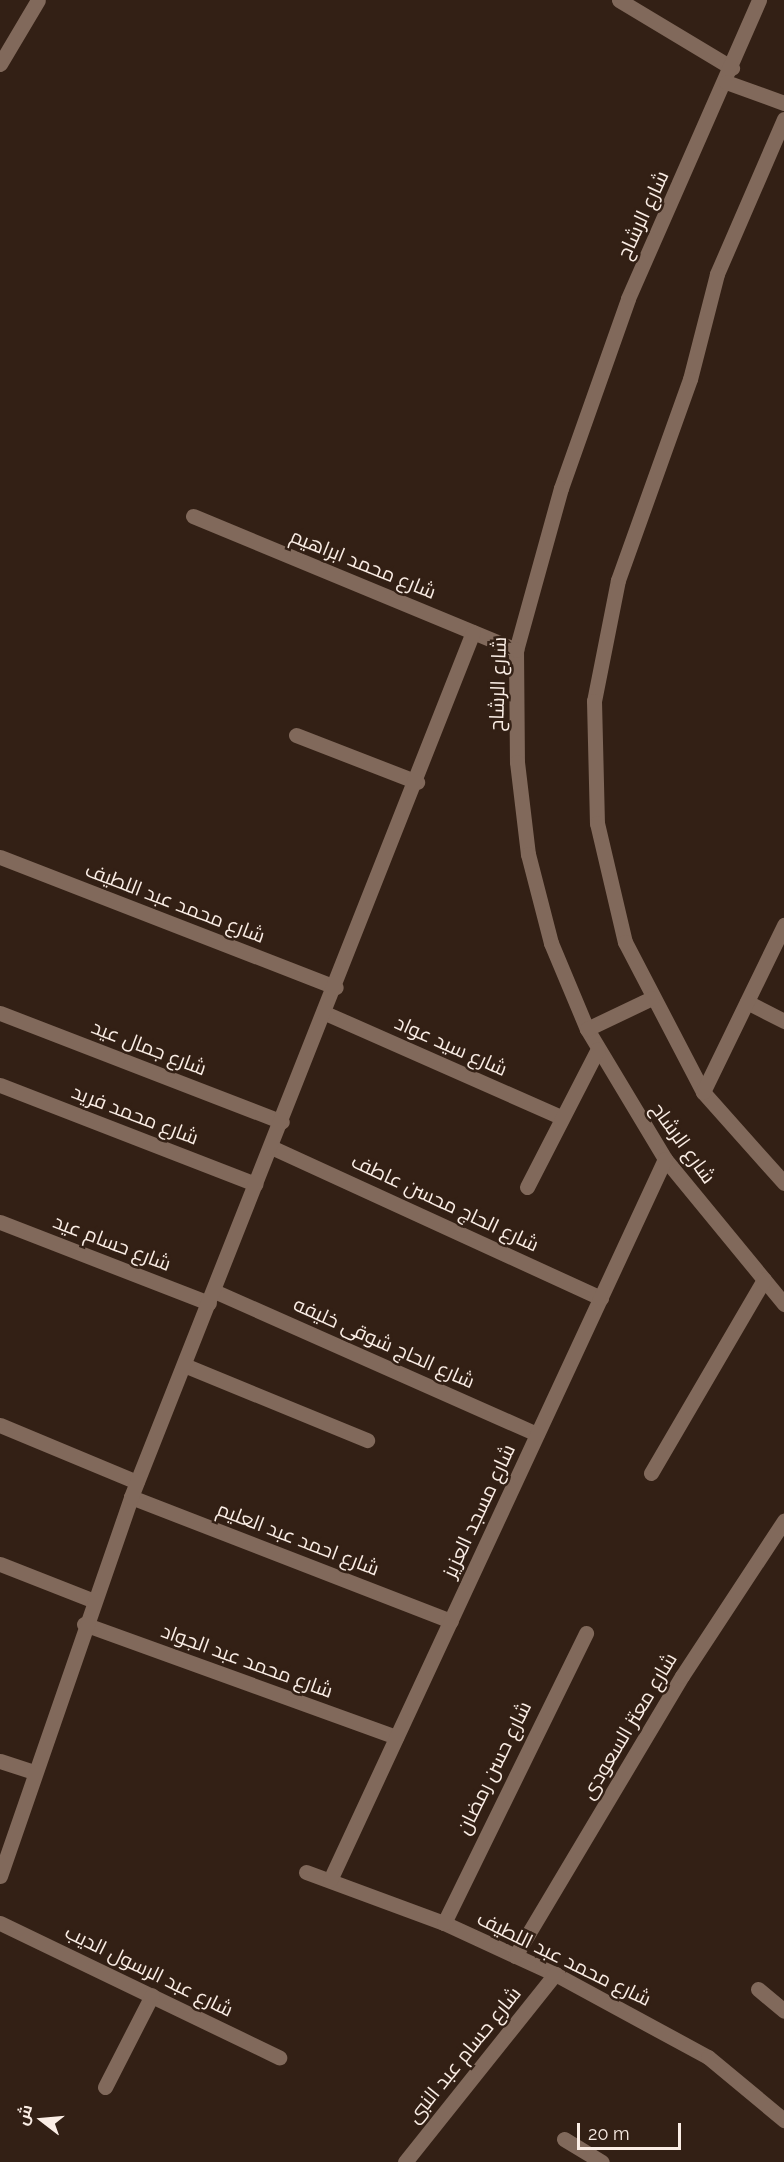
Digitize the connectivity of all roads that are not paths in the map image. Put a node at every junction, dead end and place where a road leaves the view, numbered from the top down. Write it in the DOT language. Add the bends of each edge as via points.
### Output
graph roads {
  1 [pos="38,0"];
  2 [pos="619,0"];
  3 [pos="759,0"];
  4 [pos="0,64"];
  5 [pos="732,68"];
  6 [pos="726,82"];
  7 [pos="784,103"];
  8 [pos="784,119"];
  9 [pos="193,516"];
  10 [pos="473,632"];
  11 [pos="516,650"];
  12 [pos="296,735"];
  13 [pos="417,782"];
  14 [pos="0,857"];
  15 [pos="784,925"];
  16 [pos="336,987"];
  17 [pos="652,998"];
  18 [pos="747,1002"];
  19 [pos="0,1013"];
  20 [pos="325,1013"];
  21 [pos="784,1021"];
  22 [pos="593,1025"];
  23 [pos="598,1049"];
  24 [pos="0,1085"];
  25 [pos="703,1092"];
  26 [pos="561,1117"];
  27 [pos="282,1122"];
  28 [pos="272,1147"];
  29 [pos="665,1159"];
  30 [pos="255,1184"];
  31 [pos="784,1184"];
  32 [pos="527,1187"];
  33 [pos="0,1222"];
  34 [pos="764,1280"];
  35 [pos="211,1297"];
  36 [pos="601,1298"];
  37 [pos="784,1304"];
  38 [pos="183,1365"];
  39 [pos="0,1425"];
  40 [pos="537,1434"];
  41 [pos="367,1440"];
  42 [pos="651,1473"];
  43 [pos="137,1482"];
  44 [pos="131,1497"];
  45 [pos="784,1521"];
  46 [pos="0,1564"];
  47 [pos="92,1600"];
  48 [pos="451,1621"];
  49 [pos="84,1624"];
  50 [pos="586,1633"];
  51 [pos="396,1737"];
  52 [pos="0,1761"];
  53 [pos="34,1772"];
  54 [pos="306,1872"];
  55 [pos="0,1876"];
  56 [pos="330,1880"];
  57 [pos="0,1923"];
  58 [pos="444,1923"];
  59 [pos="515,1956"];
  60 [pos="555,1974"];
  61 [pos="758,1989"];
  62 [pos="152,1995"];
  63 [pos="784,2011"];
  64 [pos="279,2057"];
  65 [pos="105,2087"];
  66 [pos="784,2120"];
  67 [pos="564,2139"];
  68 [pos="405,2162"];
  69 [pos="602,2162"];
  1 -- 4 [label="street"];
  2 -- 5 [label="street"];
  3 -- 5 [label="street, شارع الرشاح"];
  5 -- 6 [label="street, شارع الرشاح"];
  6 -- 7 [label="street"];
  6 -- 11 [label="street, شارع الرشاح" via="628,299 561,488"];
  8 -- 17 [label="street" via="717,274 690,379 618,580 594,701 597,823 625,942"];
  9 -- 10 [label="street, شارع محمد ابراهيم"];
  10 -- 11 [label="street, شارع محمد ابراهيم"];
  10 -- 13 [label="street"];
  11 -- 22 [label="street, شارع الرشاح" via="518,762 528,854 551,944"];
  12 -- 13 [label="street"];
  13 -- 16 [label="street"];
  14 -- 16 [label="street, شارع محمد عبد اللطيف"];
  15 -- 18 [label="street"];
  16 -- 20 [label="street"];
  17 -- 22 [label="street"];
  17 -- 25 [label="street"];
  18 -- 21 [label="street"];
  18 -- 25 [label="street"];
  19 -- 27 [label="street, شارع جمال عيد"];
  20 -- 26 [label="street, شارع سيد عواد"];
  20 -- 27 [label="street"];
  22 -- 23 [label="street, شارع الرشاح"];
  23 -- 26 [label="street"];
  23 -- 29 [label="street, شارع الرشاح"];
  24 -- 30 [label="street, شارع محمد فريد"];
  25 -- 31 [label="street"];
  26 -- 32 [label="street"];
  27 -- 28 [label="street"];
  28 -- 30 [label="street"];
  28 -- 36 [label="street, شارع الحاج محسن عاطف"];
  29 -- 34 [label="street, شارع الرشاح"];
  29 -- 36 [label="street, شارع مسجد العزيز"];
  30 -- 35 [label="street"];
  33 -- 35 [label="street, شارع حسام عيد"];
  34 -- 37 [label="street, شارع الرشاح"];
  34 -- 42 [label="street"];
  35 -- 38 [label="street"];
  35 -- 40 [label="street, شارع الحاج شوقى خليفه"];
  36 -- 40 [label="street, شارع مسجد العزيز"];
  38 -- 41 [label="street"];
  38 -- 43 [label="street"];
  39 -- 43 [label="street"];
  40 -- 48 [label="street, شارع مسجد العزيز"];
  43 -- 44 [label="street"];
  44 -- 47 [label="street"];
  44 -- 48 [label="street, شارع احمد عبد العليم"];
  45 -- 59 [label="street, شارع معتز السعودى" via="682,1676"];
  46 -- 47 [label="street"];
  47 -- 49 [label="street"];
  48 -- 51 [label="street, شارع مسجد العزيز"];
  49 -- 51 [label="street, شارع محمد عبد الجواد"];
  49 -- 53 [label="street"];
  50 -- 58 [label="street, شارع حسن رمضان"];
  51 -- 56 [label="street, شارع مسجد العزيز"];
  52 -- 53 [label="street"];
  53 -- 55 [label="street"];
  54 -- 56 [label="street, شارع محمد عبد اللطيف"];
  56 -- 58 [label="street, شارع محمد عبد اللطيف"];
  57 -- 62 [label="street, شارع عبد الرسول الديب"];
  58 -- 59 [label="street, شارع محمد عبد اللطيف"];
  59 -- 60 [label="street, شارع محمد عبد اللطيف"];
  60 -- 66 [label="street, شارع محمد عبد اللطيف" via="708,2057"];
  60 -- 68 [label="street, شارع حسام عبد النبى"];
  61 -- 63 [label="street"];
  62 -- 64 [label="street, شارع عبد الرسول الديب"];
  62 -- 65 [label="street"];
  67 -- 69 [label="street"];
}
